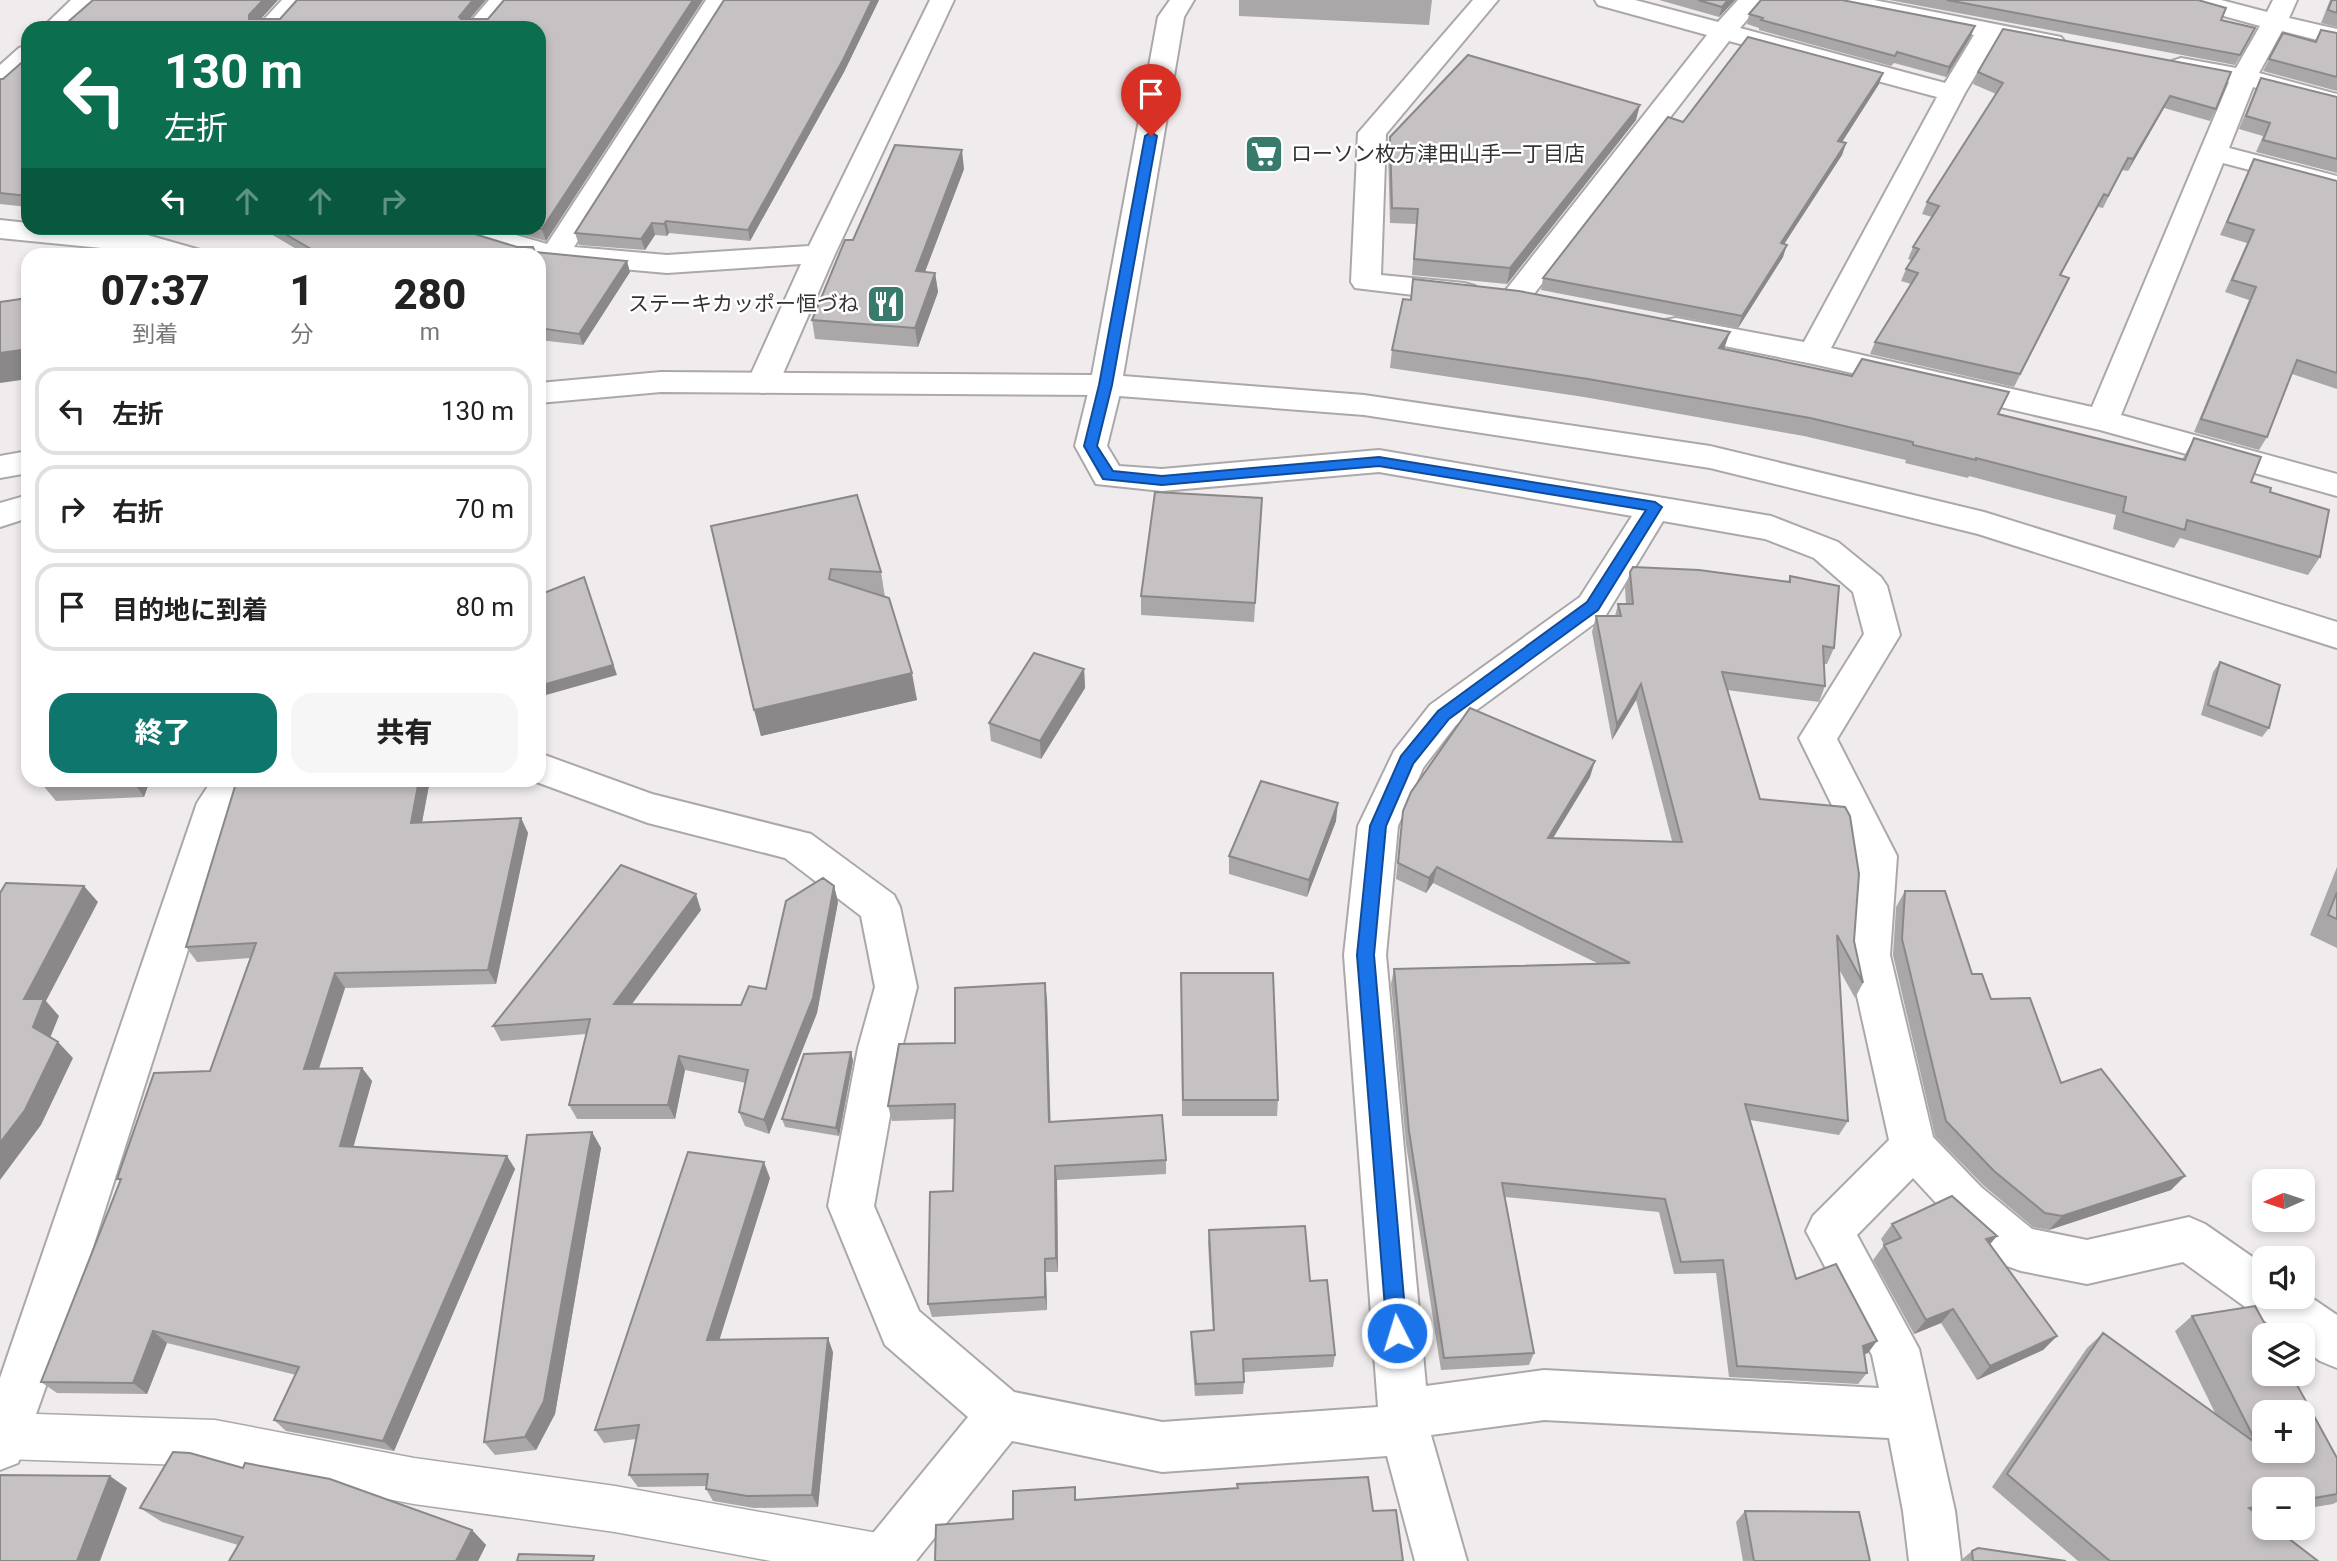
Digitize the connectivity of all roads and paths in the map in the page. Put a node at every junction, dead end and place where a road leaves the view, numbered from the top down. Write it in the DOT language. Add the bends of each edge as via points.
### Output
graph roads {
  1 [pos="86,0"];
  2 [pos="296,0"];
  3 [pos="502,0"];
  4 [pos="718,0"];
  5 [pos="942,0"];
  6 [pos="1182,0"];
  7 [pos="1486,0"];
  8 [pos="1607,0"];
  9 [pos="1752,0"];
  10 [pos="1835,0"];
  11 [pos="2193,0"];
  12 [pos="2280,11"];
  13 [pos="63,21"];
  14 [pos="276,21"];
  15 [pos="484,21"];
  16 [pos="1724,30"];
  17 [pos="1989,31"];
  18 [pos="2337,37"];
  19 [pos="2070,46"];
  20 [pos="2150,60"];
  21 [pos="2244,77"];
  22 [pos="1952,93"];
  23 [pos="2337,102"];
  24 [pos="2214,152"];
  25 [pos="2337,185"];
  26 [pos="0,229"];
  27 [pos="21,231"];
  28 [pos="62,235"];
  29 [pos="485,235"];
  30 [pos="162,248"];
  31 [pos="528,248"];
  32 [pos="546,253"];
  33 [pos="556,253"];
  34 [pos="820,254"];
  35 [pos="1651,323"];
  36 [pos="1813,354"];
  37 [pos="763,383"];
  38 [pos="1106,385"];
  39 [pos="546,392"];
  40 [pos="2103,420"];
  41 [pos="21,463"];
  42 [pos="0,467"];
  43 [pos="2337,485"];
  44 [pos="1655,507"];
  45 [pos="21,508"];
  46 [pos="0,515"];
  47 [pos="2337,635"];
  48 [pos="546,771"];
  49 [pos="229,787"];
  50 [pos="1913,1147"];
  51 [pos="2252,1284"];
  52 [pos="2287,1309"];
  53 [pos="2337,1345"];
  54 [pos="1002,1414"];
  55 [pos="1908,1414"];
  56 [pos="1404,1422"];
  57 [pos="1,1438"];
  58 [pos="883,1559"];
  59 [pos="1441,1561"];
  60 [pos="1935,1561"];
  1 -- 13 [label="street"];
  2 -- 14 [label="street"];
  3 -- 15 [label="street"];
  4 -- 33 [label="street"];
  5 -- 34 [label="street"];
  6 -- 38 [label="street" via="1171,17"];
  7 -- 16 [label="street" via="1372,133 1366,282 1530,300"];
  8 -- 16 [label="street"];
  9 -- 16 [label="street"];
  10 -- 17 [label="street"];
  11 -- 12 [label="street"];
  12 -- 18 [label="street"];
  12 -- 21 [label="street"];
  16 -- 22 [label="street"];
  17 -- 19 [label="street"];
  17 -- 22 [label="street"];
  20 -- 21 [label="street"];
  21 -- 23 [label="street"];
  21 -- 24 [label="street"];
  22 -- 36 [label="street"];
  24 -- 25 [label="street"];
  24 -- 40 [label="street"];
  26 -- 27 [label="street"];
  28 -- 30 [label="street"];
  29 -- 31 [label="street"];
  32 -- 33 [label="street"];
  33 -- 34 [label="street" via="667,264"];
  34 -- 37 [label="street"];
  35 -- 36 [label="street"];
  36 -- 40 [label="street"];
  37 -- 38 [label="street"];
  37 -- 39 [label="street" via="661,382"];
  38 -- 44 [label="street" via="1091,446 1108,476 1162,480 1379,461"];
  38 -- 47 [label="street" via="1364,405 1710,457 1984,524"];
  40 -- 43 [label="street"];
  41 -- 42 [label="street"];
  44 -- 50 [label="street" via="1771,527 1826,550 1869,586 1882,635 1818,738 1877,856 1869,956"];
  44 -- 56 [label="street" via="1593,606 1443,715 1407,761 1378,826 1366,955"];
  45 -- 46 [label="street"];
  48 -- 54 [label="street" via="648,807 797,845 880,907 896,987 851,1206 902,1328"];
  49 -- 57 [label="street" via="216,803 53,1300"];
  50 -- 51 [label="street" via="1965,1202 2021,1249 2087,1262 2189,1239"];
  50 -- 55 [label="street" via="1829,1231 1895,1349"];
  52 -- 53 [label="street"];
  54 -- 56 [label="street" via="1162,1447"];
  54 -- 58 [label="street"];
  55 -- 56 [label="street" via="1544,1395"];
  55 -- 60 [label="street"];
  56 -- 59 [label="street"];
  57 -- 58 [label="lane" via="215,1443"];
}
